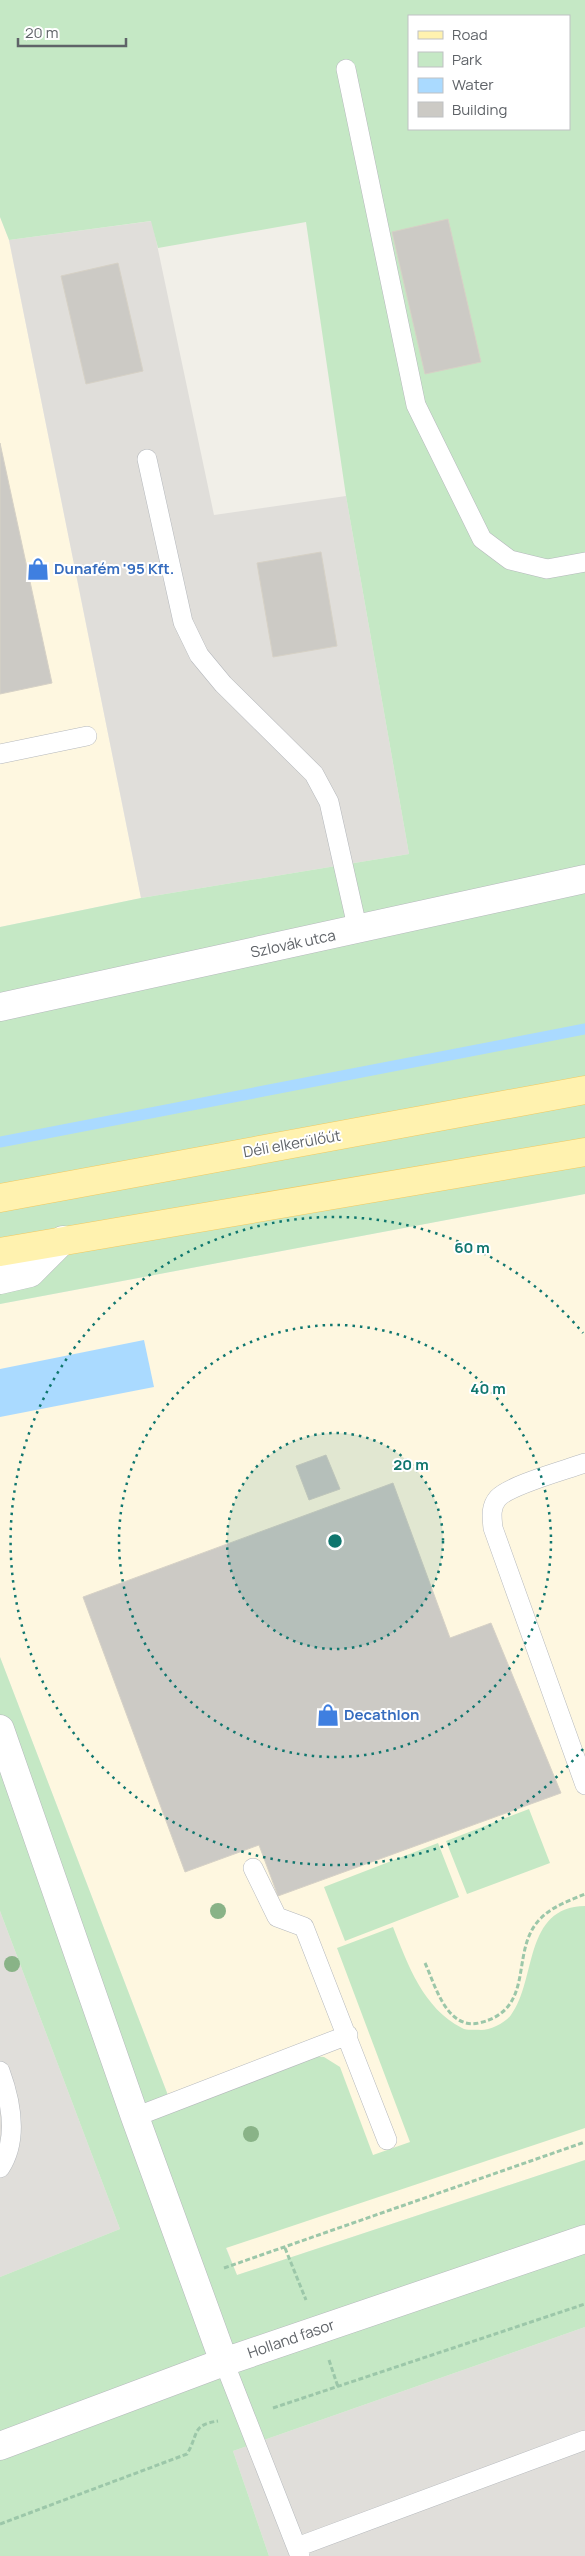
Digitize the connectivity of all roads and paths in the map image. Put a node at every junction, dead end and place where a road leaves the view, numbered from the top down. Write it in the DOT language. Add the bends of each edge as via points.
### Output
graph roads {
  1 [pos="346,69"];
  2 [pos="147,459"];
  3 [pos="585,562"];
  4 [pos="88,736"];
  5 [pos="0,754"];
  6 [pos="585,880"];
  7 [pos="358,931"];
  8 [pos="0,1007"];
  9 [pos="585,1090"];
  10 [pos="585,1152"];
  11 [pos="0,1198"];
  12 [pos="63,1240"];
  13 [pos="0,1252"];
  14 [pos="0,1280"];
  15 [pos="585,1462"];
  16 [pos="0,1729"];
  17 [pos="585,1785"];
  18 [pos="253,1868"];
  19 [pos="585,1894"];
  20 [pos="425,1963"];
  21 [pos="348,2035"];
  22 [pos="0,2072"];
  23 [pos="135,2117"];
  24 [pos="387,2140"];
  25 [pos="585,2142"];
  26 [pos="0,2168"];
  27 [pos="585,2239"];
  28 [pos="193,2278"];
  29 [pos="585,2304"];
  30 [pos="224,2362"];
  31 [pos="246,2418"];
  32 [pos="585,2440"];
  33 [pos="0,2446"];
  34 [pos="0,2524"];
  35 [pos="298,2552"];
  1 -- 3 [label="lane" via="416,405 482,539 510,560 547,569"];
  2 -- 7 [label="lane" via="182,622 199,655 223,684 314,774 329,802"];
  4 -- 5 [label="lane"];
  6 -- 7 [label="street, Szlovák utca"];
  7 -- 8 [label="street, Szlovák utca"];
  9 -- 11 [label="main road, Déli elkerülőút"];
  10 -- 12 [label="main road"];
  12 -- 13 [label="main road"];
  12 -- 14 [label="street" via="30,1273"];
  15 -- 17 [label="lane" via="512,1489 498,1498 492,1509 492,1528"];
  16 -- 23 [label="street"];
  18 -- 21 [label="lane" via="277,1917 304,1927"];
  19 -- 20 [label="path" via="541,1918 530,1937 520,1984 511,2006 490,2020 476,2024 460,2020 444,2008"];
  21 -- 23 [label="lane"];
  21 -- 24 [label="lane"];
  22 -- 26 [label="lane" via="8,2092 12,2119 9,2142"];
  23 -- 28 [label="street"];
  25 -- 28 [label="path"];
  27 -- 30 [label="street, Holland fasor"];
  28 -- 30 [label="street"];
  29 -- 31 [label="path"];
  30 -- 31 [label="lane"];
  30 -- 33 [label="street, Holland fasor"];
  31 -- 34 [label="path" via="205,2423 197,2427 187,2454"];
  31 -- 35 [label="lane"];
  32 -- 35 [label="lane"];
}
